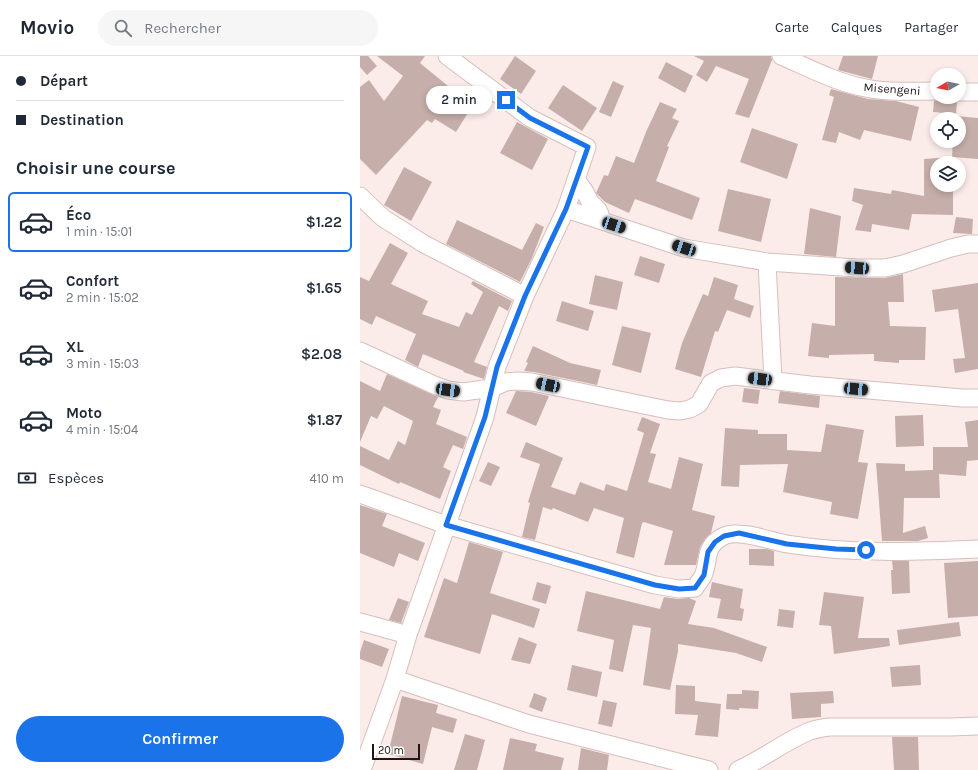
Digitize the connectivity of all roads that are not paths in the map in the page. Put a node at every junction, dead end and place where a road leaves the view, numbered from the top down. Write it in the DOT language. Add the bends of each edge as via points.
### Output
graph roads {
  1 [pos="447,56"];
  2 [pos="781,56"];
  3 [pos="930,91"];
  4 [pos="966,92"];
  5 [pos="978,92"];
  6 [pos="576,179"];
  7 [pos="360,196"];
  8 [pos="566,209"];
  9 [pos="600,220"];
  10 [pos="978,244"];
  11 [pos="767,262"];
  12 [pos="525,296"];
  13 [pos="360,351"];
  14 [pos="773,381"];
  15 [pos="492,388"];
  16 [pos="978,398"];
  17 [pos="360,494"];
  18 [pos="446,525"];
  19 [pos="978,549"];
  20 [pos="360,622"];
  21 [pos="408,636"];
  22 [pos="395,679"];
  23 [pos="978,726"];
  24 [pos="362,770"];
  25 [pos="709,770"];
  26 [pos="738,770"];
  1 -- 6 [label="street" via="530,118 588,147"];
  2 -- 3 [label="street, Misengeni" via="862,87"];
  4 -- 5 [label="street"];
  6 -- 8 [label="street"];
  6 -- 9 [label="street" via="598,210"];
  7 -- 12 [label="street" via="384,218 424,244"];
  8 -- 9 [label="street"];
  8 -- 12 [label="street"];
  9 -- 11 [label="street" via="684,248"];
  10 -- 11 [label="street" via="951,248 885,268"];
  11 -- 14 [label="street"];
  12 -- 15 [label="street" via="497,367"];
  13 -- 15 [label="street" via="448,390 463,392"];
  14 -- 15 [label="street" via="735,376 721,378 711,383 699,404 680,411 532,382 506,382"];
  14 -- 16 [label="street"];
  15 -- 18 [label="street" via="485,417"];
  17 -- 18 [label="street"];
  18 -- 19 [label="street" via="655,585 679,589 695,588 704,575 708,552 715,542 724,536 739,533 787,544 836,549 895,552"];
  18 -- 21 [label="street"];
  20 -- 21 [label="street"];
  21 -- 22 [label="street"];
  22 -- 24 [label="street"];
  22 -- 25 [label="street" via="529,724"];
  23 -- 26 [label="street" via="828,727 796,738"];
}
